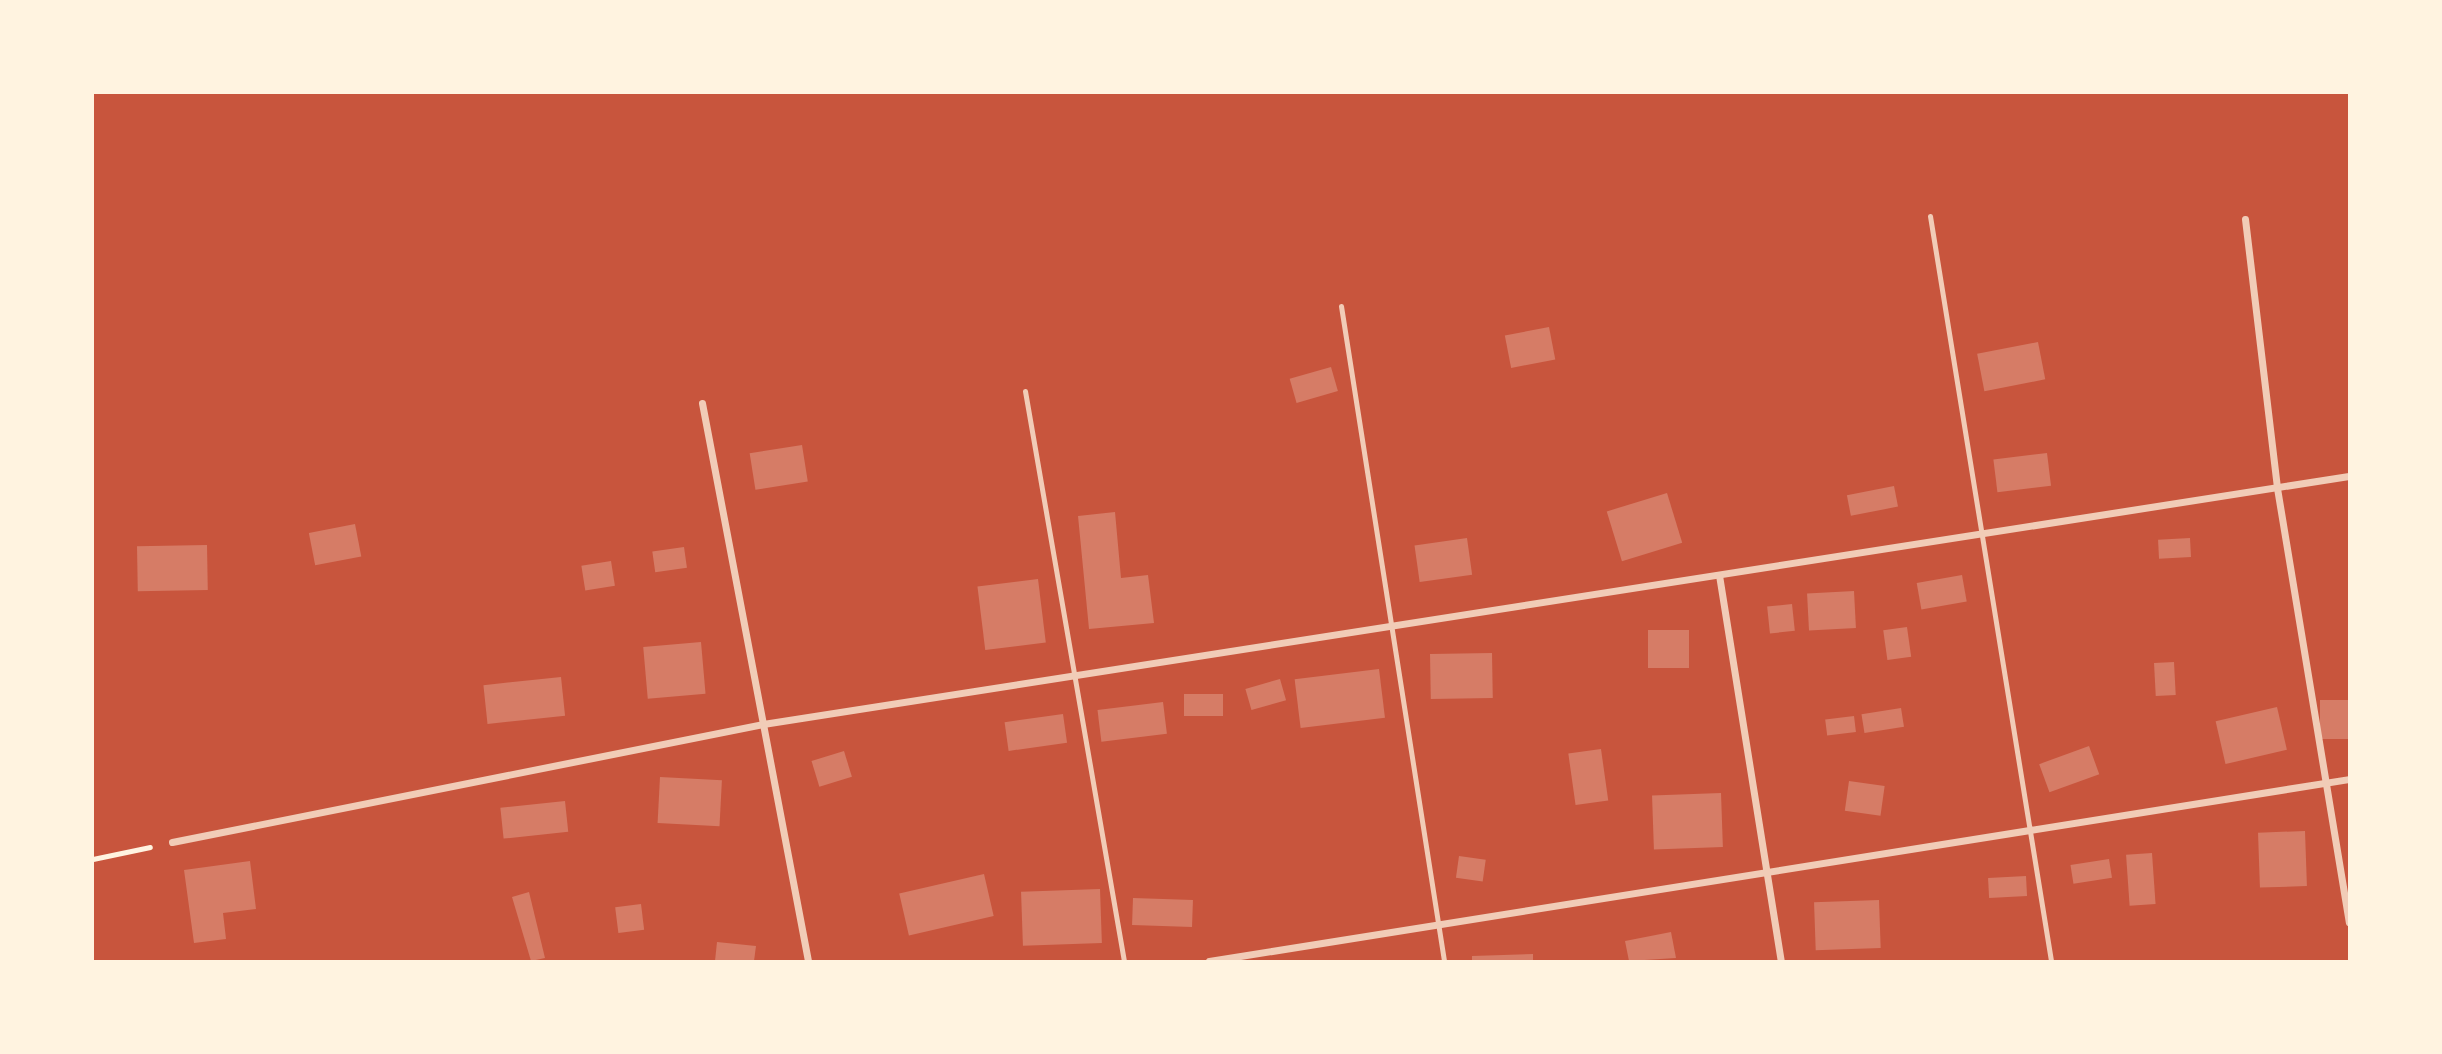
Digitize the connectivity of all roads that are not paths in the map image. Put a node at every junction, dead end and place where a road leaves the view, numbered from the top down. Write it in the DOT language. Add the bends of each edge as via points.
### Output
graph roads {
  1 [pos="1930,216"];
  2 [pos="2245,219"];
  3 [pos="1341,306"];
  4 [pos="1026,391"];
  5 [pos="702,403"];
  6 [pos="2349,476"];
  7 [pos="2277,488"];
  8 [pos="1981,534"];
  9 [pos="1719,575"];
  10 [pos="1391,626"];
  11 [pos="1074,676"];
  12 [pos="763,724"];
  13 [pos="2349,779"];
  14 [pos="2326,783"];
  15 [pos="2030,830"];
  16 [pos="172,842"];
  17 [pos="1767,872"];
  18 [pos="2349,922"];
  19 [pos="1438,924"];
  20 [pos="808,961"];
  21 [pos="1124,961"];
  22 [pos="1209,961"];
  23 [pos="1444,961"];
  24 [pos="1781,961"];
  25 [pos="2051,961"];
  1 -- 8 [label="lane"];
  2 -- 7 [label="street"];
  3 -- 10 [label="lane"];
  4 -- 11 [label="lane"];
  5 -- 12 [label="street"];
  6 -- 7 [label="street"];
  7 -- 8 [label="street"];
  7 -- 14 [label="street"];
  8 -- 9 [label="street"];
  8 -- 15 [label="lane"];
  9 -- 10 [label="street"];
  9 -- 17 [label="street"];
  10 -- 11 [label="street"];
  10 -- 19 [label="lane"];
  11 -- 12 [label="street"];
  11 -- 21 [label="lane"];
  12 -- 16 [label="street"];
  12 -- 20 [label="street"];
  13 -- 14 [label="street"];
  14 -- 15 [label="street"];
  14 -- 18 [label="street"];
  15 -- 17 [label="street"];
  15 -- 25 [label="lane"];
  17 -- 19 [label="street"];
  17 -- 24 [label="street"];
  19 -- 22 [label="street"];
  19 -- 23 [label="lane"];
}
